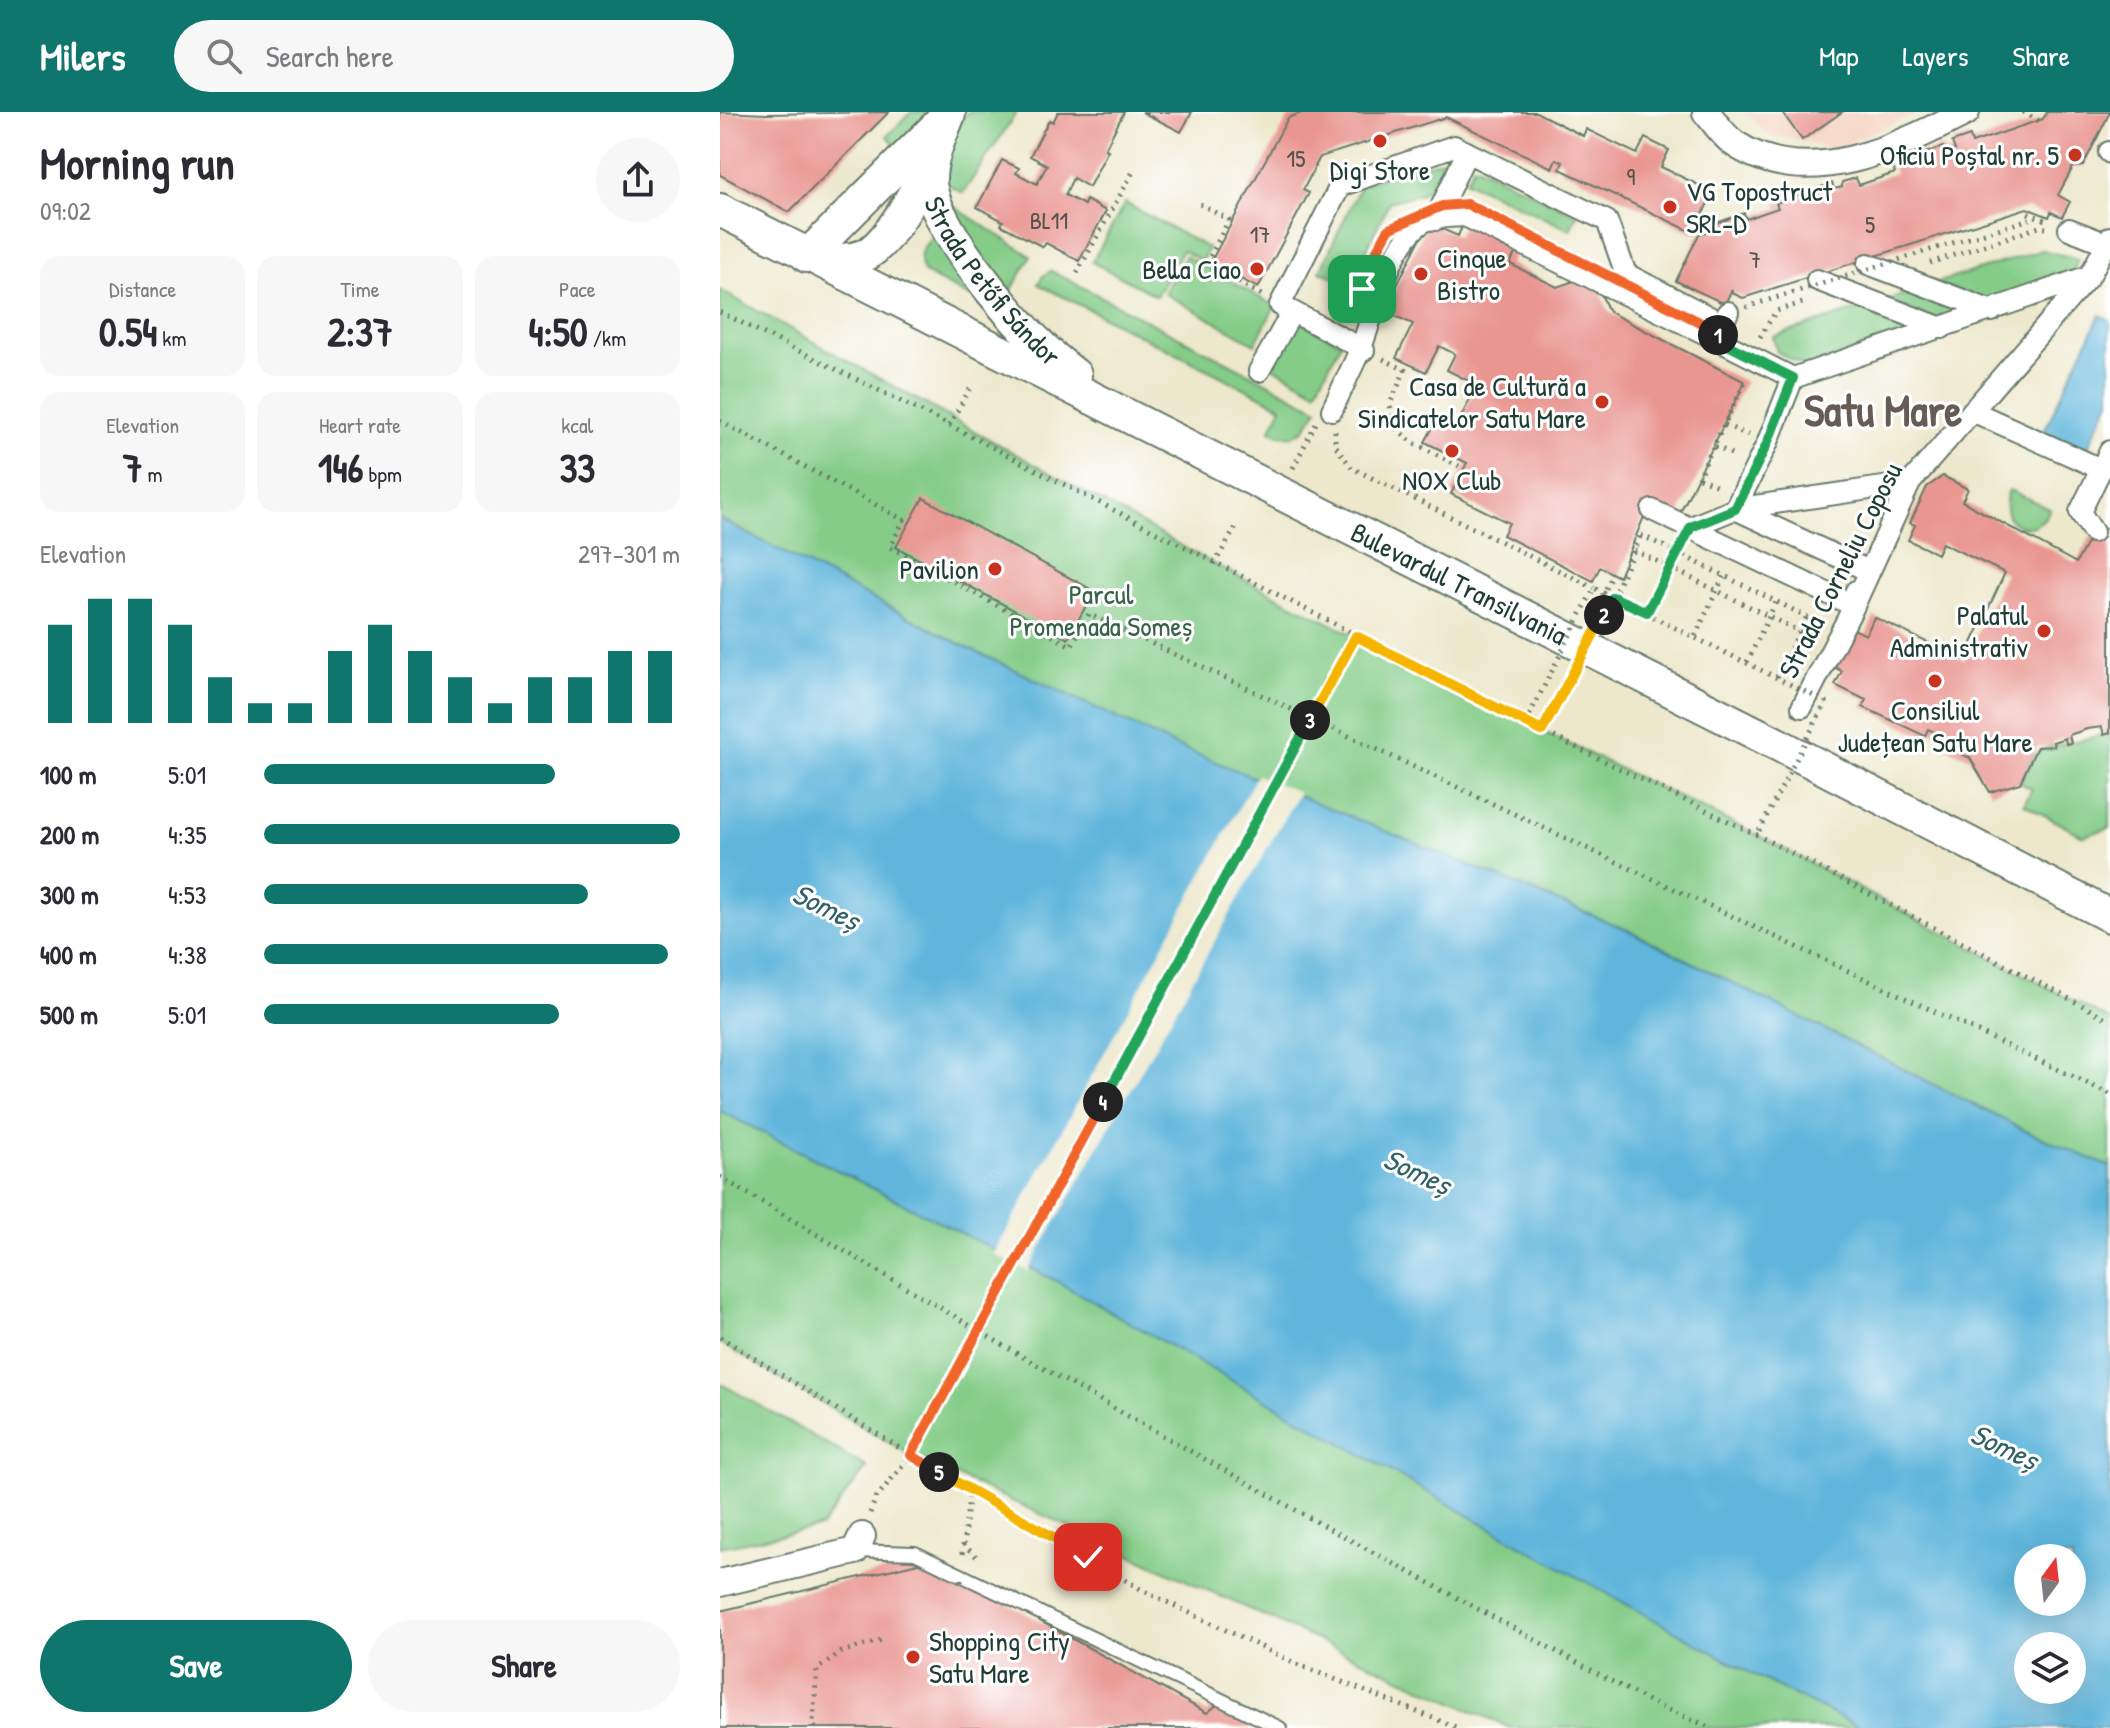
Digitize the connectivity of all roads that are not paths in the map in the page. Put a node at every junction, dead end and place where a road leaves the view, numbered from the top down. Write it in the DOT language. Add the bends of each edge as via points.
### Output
graph roads {
  1 [pos="1706,112"];
  2 [pos="1966,112"];
  3 [pos="950,113"];
  4 [pos="1467,152"];
  5 [pos="932,159"];
  6 [pos="720,210"];
  7 [pos="1435,220"];
  8 [pos="2071,230"];
  9 [pos="2109,242"];
  10 [pos="807,256"];
  11 [pos="1868,264"];
  12 [pos="2090,275"];
  13 [pos="1817,280"];
  14 [pos="1286,308"];
  15 [pos="1992,311"];
  16 [pos="1727,323"];
  17 [pos="1942,328"];
  18 [pos="1362,349"];
  19 [pos="1259,371"];
  20 [pos="1793,378"];
  21 [pos="1972,411"];
  22 [pos="1124,415"];
  23 [pos="1334,418"];
  24 [pos="2106,460"];
  25 [pos="1910,483"];
  26 [pos="1652,510"];
  27 [pos="1744,513"];
  28 [pos="1691,527"];
  29 [pos="2093,532"];
  30 [pos="1806,541"];
  31 [pos="1738,550"];
  32 [pos="1837,556"];
  33 [pos="1867,570"];
  34 [pos="1790,575"];
  35 [pos="1820,590"];
  36 [pos="1802,707"];
  37 [pos="2110,916"];
  38 [pos="858,1544"];
  39 [pos="720,1583"];
  40 [pos="1280,1728"];
  1 -- 2 [label="street" via="1732,142 1788,164 1839,163 1912,140"];
  3 -- 5 [label="street, Strada Petőfi Sándor"];
  3 -- 10 [label="street, Strada Petőfi Sándor"];
  4 -- 7 [label="street"];
  4 -- 14 [label="street" via="1454,146 1340,186"];
  4 -- 16 [label="street" via="1607,221 1626,274"];
  5 -- 10 [label="street, Bulevardul Transilvania" via="911,202 865,256 841,261"];
  5 -- 22 [label="street, Strada Petőfi Sándor" via="930,183 942,223 963,252 1041,347"];
  6 -- 10 [label="street, Bulevardul Transilvania"];
  7 -- 16 [label="street" via="1465,216"];
  7 -- 18 [label="street" via="1423,221 1405,240"];
  8 -- 9 [label="street"];
  9 -- 12 [label="street, Strada Corneliu Coposu"];
  10 -- 22 [label="street, Bulevardul Transilvania"];
  11 -- 15 [label="street"];
  12 -- 15 [label="street"];
  12 -- 21 [label="street, Strada Corneliu Coposu"];
  13 -- 17 [label="street"];
  14 -- 18 [label="street"];
  14 -- 19 [label="street"];
  15 -- 17 [label="street"];
  16 -- 20 [label="street"];
  17 -- 20 [label="street"];
  18 -- 23 [label="street"];
  20 -- 27 [label="street"];
  21 -- 24 [label="street"];
  21 -- 25 [label="street, Strada Corneliu Coposu"];
  22 -- 37 [label="street, Bulevardul Transilvania"];
  24 -- 29 [label="street" via="2080,512"];
  25 -- 27 [label="street"];
  25 -- 33 [label="street, Strada Corneliu Coposu"];
  26 -- 28 [label="street"];
  27 -- 28 [label="street"];
  27 -- 30 [label="street"];
  27 -- 31 [label="street"];
  28 -- 31 [label="street"];
  30 -- 32 [label="street"];
  30 -- 34 [label="street"];
  31 -- 34 [label="street"];
  32 -- 33 [label="street"];
  32 -- 35 [label="street"];
  33 -- 35 [label="street" via="1850,604"];
  33 -- 36 [label="street, Strada Corneliu Coposu"];
  34 -- 35 [label="street"];
  38 -- 39 [label="street"];
  38 -- 40 [label="lane" via="915,1553"];
}
